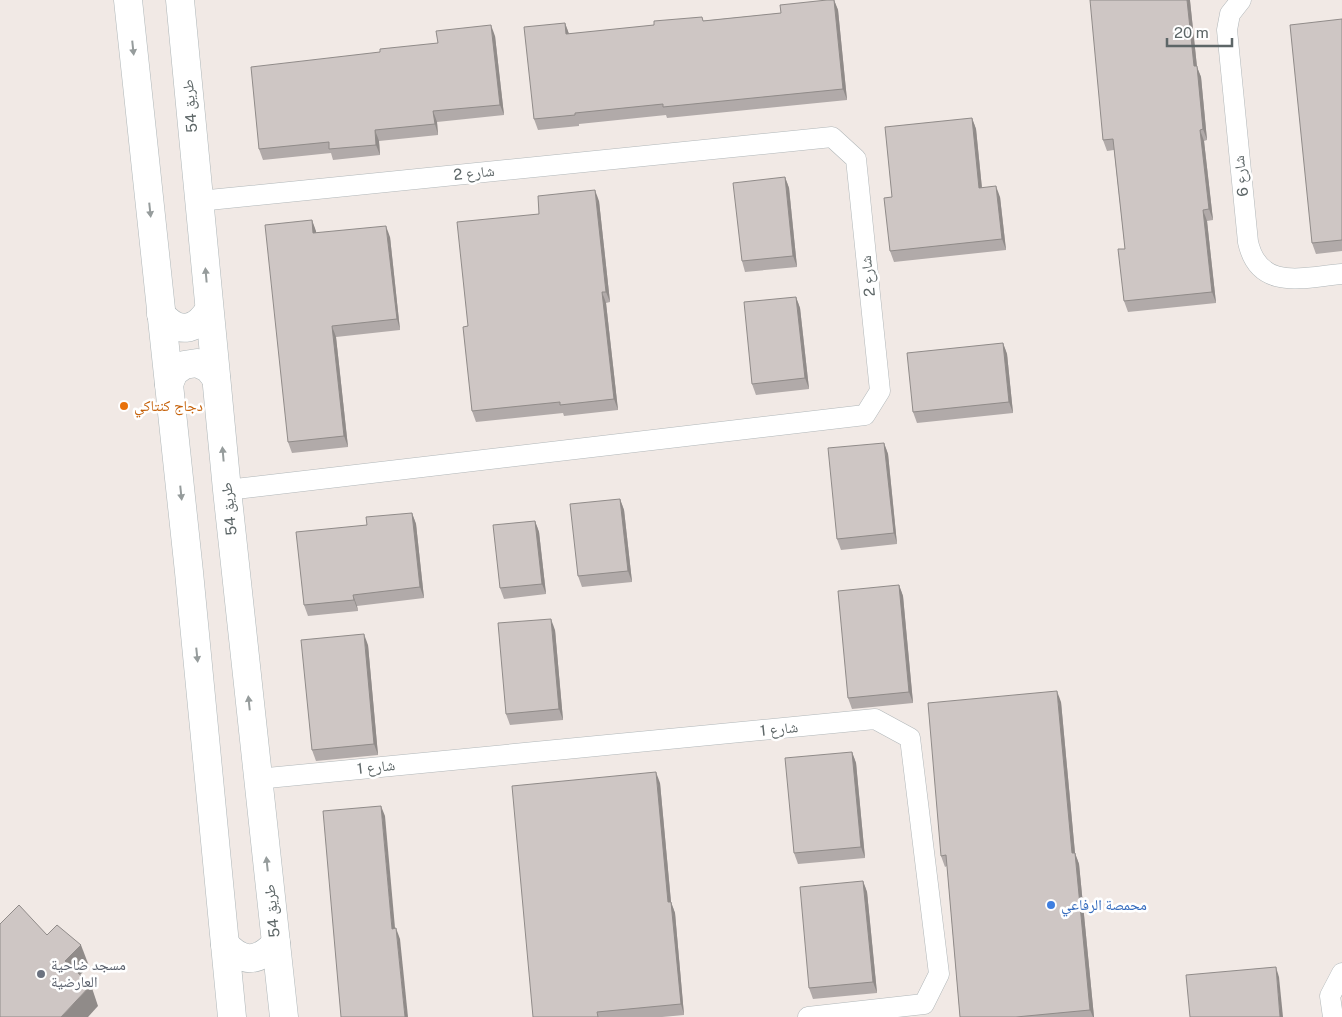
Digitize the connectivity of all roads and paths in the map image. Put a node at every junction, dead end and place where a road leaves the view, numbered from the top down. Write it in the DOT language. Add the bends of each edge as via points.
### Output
graph roads {
  1 [pos="128,0"];
  2 [pos="180,0"];
  3 [pos="1241,0"];
  4 [pos="199,201"];
  5 [pos="1342,274"];
  6 [pos="209,310"];
  7 [pos="161,314"];
  8 [pos="216,378"];
  9 [pos="169,384"];
  10 [pos="227,490"];
  11 [pos="257,779"];
  12 [pos="276,943"];
  13 [pos="225,944"];
  14 [pos="1342,973"];
  15 [pos="232,1017"];
  16 [pos="284,1017"];
  17 [pos="808,1017"];
  18 [pos="1333,1017"];
  1 -- 7 [label="street, one-way"];
  2 -- 4 [label="street, طريق 54"];
  3 -- 5 [label="street, شارع 6" via="1230,14 1227,30 1251,254 1257,265 1279,278"];
  6 -- 4 [label="street, طريق 54, one-way"];
  4 -- 10 [label="street, شارع 2" via="832,137 856,159 880,391 865,415"];
  6 -- 7 [label="street" via="192,327 180,328"];
  6 -- 8 [label="street, طريق 54"];
  7 -- 9 [label="street"];
  8 -- 9 [label="street" via="208,368 197,363 179,368"];
  10 -- 8 [label="street, طريق 54, one-way"];
  9 -- 13 [label="street, one-way"];
  11 -- 10 [label="street, طريق 54, one-way"];
  12 -- 11 [label="street, طريق 54, one-way"];
  11 -- 17 [label="street, شارع 1" via="875,719 910,738 939,974 924,1004"];
  12 -- 13 [label="street" via="268,953 257,958 244,958"];
  12 -- 16 [label="street, طريق 54"];
  13 -- 15 [label="street"];
  14 -- 18 [label="street" via="1330,996"];
}
